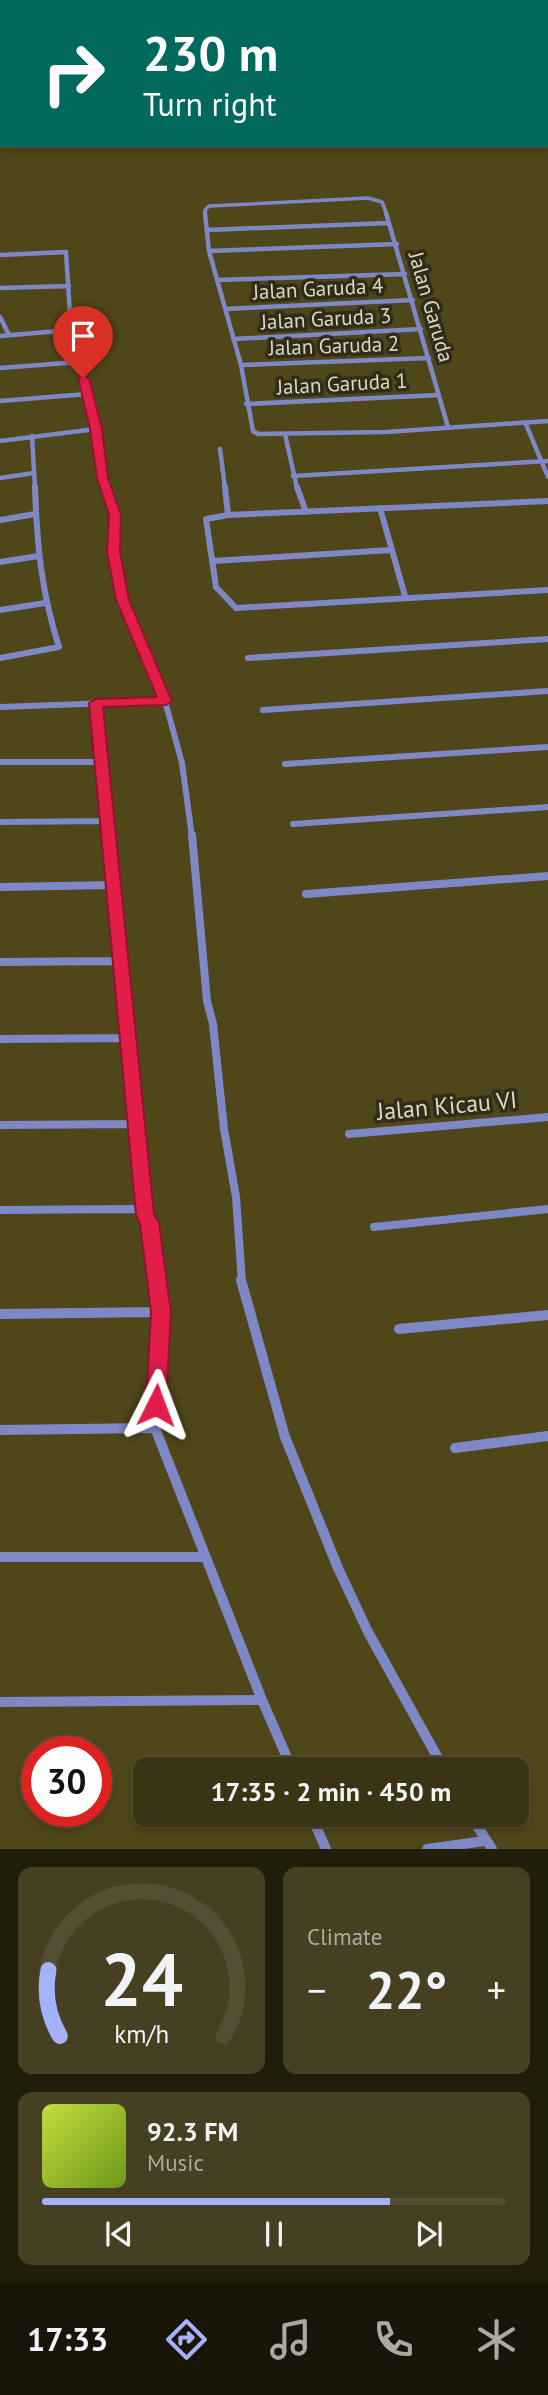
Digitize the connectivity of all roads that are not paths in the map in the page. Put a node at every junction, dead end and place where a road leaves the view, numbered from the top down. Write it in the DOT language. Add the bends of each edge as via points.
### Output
graph roads {
  1 [pos="390,223"];
  2 [pos="207,230"];
  3 [pos="397,244"];
  4 [pos="209,251"];
  5 [pos="0,255"];
  6 [pos="405,274"];
  7 [pos="217,280"];
  8 [pos="69,286"];
  9 [pos="0,288"];
  10 [pos="412,300"];
  11 [pos="225,309"];
  12 [pos="0,317"];
  13 [pos="71,330"];
  14 [pos="421,330"];
  15 [pos="9,335"];
  16 [pos="0,336"];
  17 [pos="233,339"];
  18 [pos="429,358"];
  19 [pos="79,362"];
  20 [pos="240,365"];
  21 [pos="0,368"];
  22 [pos="87,394"];
  23 [pos="439,395"];
  24 [pos="0,401"];
  25 [pos="246,404"];
  26 [pos="548,421"];
  27 [pos="525,422"];
  28 [pos="448,427"];
  29 [pos="96,429"];
  30 [pos="285,434"];
  31 [pos="32,436"];
  32 [pos="0,441"];
  33 [pos="220,449"];
  34 [pos="545,461"];
  35 [pos="34,473"];
  36 [pos="293,475"];
  37 [pos="548,477"];
  38 [pos="0,478"];
  39 [pos="548,501"];
  40 [pos="380,508"];
  41 [pos="306,512"];
  42 [pos="35,514"];
  43 [pos="228,515"];
  44 [pos="0,520"];
  45 [pos="391,550"];
  46 [pos="38,556"];
  47 [pos="213,561"];
  48 [pos="0,562"];
  49 [pos="548,590"];
  50 [pos="405,596"];
  51 [pos="44,603"];
  52 [pos="0,610"];
  53 [pos="548,639"];
  54 [pos="0,658"];
  55 [pos="248,658"];
  56 [pos="548,691"];
  57 [pos="166,701"];
  58 [pos="96,703"];
  59 [pos="0,706"];
  60 [pos="262,710"];
  61 [pos="548,747"];
  62 [pos="0,762"];
  63 [pos="101,762"];
  64 [pos="285,764"];
  65 [pos="548,807"];
  66 [pos="107,821"];
  67 [pos="0,822"];
  68 [pos="293,824"];
  69 [pos="548,876"];
  70 [pos="113,885"];
  71 [pos="0,887"];
  72 [pos="306,894"];
  73 [pos="121,961"];
  74 [pos="0,962"];
  75 [pos="128,1038"];
  76 [pos="0,1039"];
  77 [pos="548,1117"];
  78 [pos="136,1124"];
  79 [pos="0,1125"];
  80 [pos="349,1134"];
  81 [pos="548,1209"];
  82 [pos="0,1210"];
  83 [pos="145,1215"];
  84 [pos="374,1227"];
  85 [pos="161,1312"];
  86 [pos="0,1314"];
  87 [pos="548,1315"];
  88 [pos="399,1329"];
  89 [pos="155,1428"];
  90 [pos="0,1430"];
  91 [pos="548,1436"];
  92 [pos="455,1448"];
  93 [pos="0,1557"];
  94 [pos="205,1557"];
  95 [pos="262,1700"];
  96 [pos="0,1702"];
  97 [pos="287,1757"];
  98 [pos="437,1757"];
  99 [pos="317,1827"];
  100 [pos="478,1827"];
  101 [pos="489,1845"];
  102 [pos="326,1849"];
  103 [pos="427,1849"];
  1 -- 2 [label="street"];
  1 -- 2 [label="street, Jalan Garuda" via="377,200 215,204 205,210"];
  1 -- 3 [label="street, Jalan Garuda"];
  2 -- 4 [label="street"];
  3 -- 4 [label="street"];
  3 -- 6 [label="street, Jalan Garuda"];
  4 -- 7 [label="street"];
  5 -- 8 [label="street" via="66,253"];
  6 -- 7 [label="street"];
  6 -- 10 [label="street, Jalan Garuda"];
  7 -- 11 [label="street"];
  8 -- 9 [label="street"];
  8 -- 13 [label="street"];
  10 -- 11 [label="street, Jalan Garuda 4"];
  10 -- 14 [label="street, Jalan Garuda"];
  11 -- 17 [label="street"];
  12 -- 15 [label="street"];
  13 -- 15 [label="street"];
  13 -- 19 [label="street"];
  14 -- 17 [label="street, Jalan Garuda 3"];
  14 -- 18 [label="street, Jalan Garuda"];
  15 -- 16 [label="street"];
  17 -- 20 [label="street"];
  18 -- 20 [label="street, Jalan Garuda 2"];
  18 -- 23 [label="street, Jalan Garuda"];
  19 -- 21 [label="street"];
  19 -- 22 [label="street"];
  20 -- 25 [label="street"];
  22 -- 24 [label="street"];
  22 -- 29 [label="street"];
  23 -- 25 [label="street, Jalan Garuda 1"];
  23 -- 28 [label="street, Jalan Garuda"];
  25 -- 30 [label="street" via="253,431 264,436"];
  26 -- 27 [label="street"];
  27 -- 28 [label="street"];
  27 -- 34 [label="street"];
  28 -- 30 [label="street"];
  29 -- 31 [label="street"];
  29 -- 57 [label="street" via="103,478 115,515 114,552 123,600"];
  30 -- 36 [label="street"];
  31 -- 32 [label="street"];
  31 -- 35 [label="street"];
  33 -- 43 [label="street"];
  34 -- 36 [label="street"];
  34 -- 37 [label="street"];
  35 -- 38 [label="street"];
  35 -- 42 [label="street"];
  36 -- 41 [label="street"];
  39 -- 40 [label="street"];
  40 -- 41 [label="street"];
  40 -- 45 [label="street"];
  41 -- 43 [label="street"];
  42 -- 44 [label="street"];
  42 -- 46 [label="street"];
  43 -- 47 [label="street" via="206,519"];
  45 -- 47 [label="street"];
  45 -- 50 [label="street"];
  46 -- 48 [label="street"];
  46 -- 51 [label="street"];
  47 -- 50 [label="street" via="216,587 236,608"];
  49 -- 50 [label="street"];
  51 -- 52 [label="street"];
  51 -- 54 [label="street" via="59,647"];
  53 -- 55 [label="street"];
  56 -- 60 [label="street"];
  57 -- 58 [label="street"];
  57 -- 98 [label="street" via="181,763 197,873 207,1001 236,1197 242,1289 285,1437 338,1568"];
  58 -- 59 [label="street"];
  58 -- 63 [label="street"];
  61 -- 64 [label="street"];
  62 -- 63 [label="street"];
  63 -- 66 [label="street"];
  65 -- 68 [label="street"];
  66 -- 67 [label="street"];
  66 -- 70 [label="street"];
  69 -- 72 [label="street"];
  70 -- 71 [label="street"];
  70 -- 73 [label="street"];
  73 -- 74 [label="street"];
  73 -- 75 [label="street"];
  75 -- 76 [label="street"];
  75 -- 78 [label="street"];
  77 -- 80 [label="street, Jalan Kicau VI"];
  78 -- 79 [label="street"];
  78 -- 83 [label="street"];
  81 -- 84 [label="street"];
  82 -- 83 [label="street" via="136,1209"];
  83 -- 85 [label="street" via="150,1223"];
  85 -- 86 [label="street"];
  85 -- 89 [label="street"];
  87 -- 88 [label="street"];
  89 -- 90 [label="street"];
  89 -- 94 [label="street"];
  91 -- 92 [label="street"];
  93 -- 94 [label="street"];
  94 -- 95 [label="street"];
  95 -- 96 [label="street"];
  95 -- 97 [label="street"];
  99 -- 102 [label="street"];
  100 -- 101 [label="street"];
  101 -- 103 [label="street"];
}
